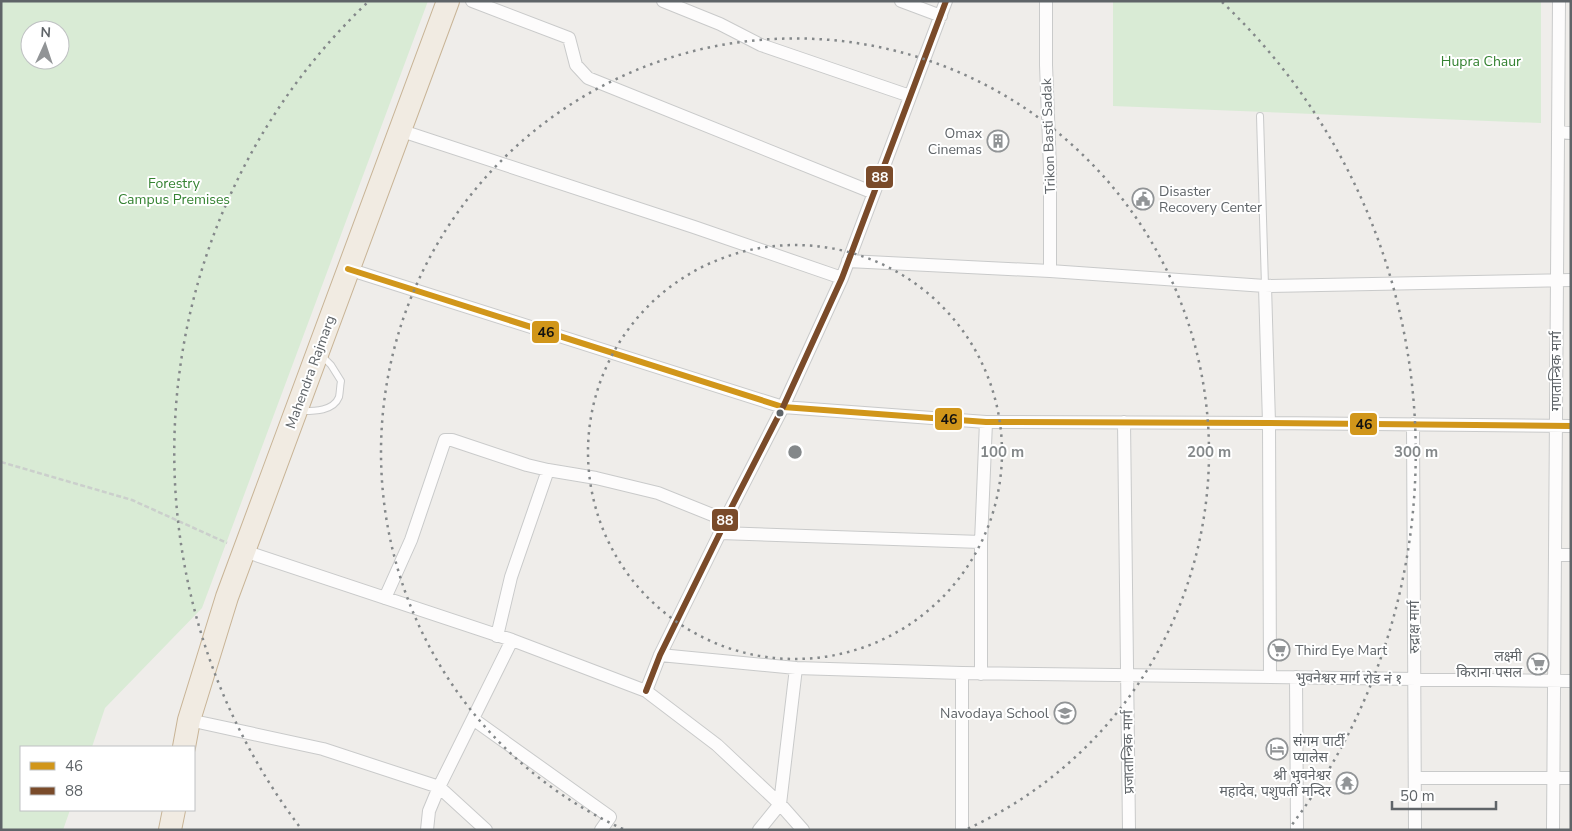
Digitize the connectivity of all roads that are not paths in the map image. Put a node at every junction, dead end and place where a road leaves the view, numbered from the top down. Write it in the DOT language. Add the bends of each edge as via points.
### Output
graph roads {
  1 [pos="448,1"];
  2 [pos="472,1"];
  3 [pos="663,1"];
  4 [pos="901,1"];
  5 [pos="946,1"];
  6 [pos="1046,1"];
  7 [pos="1559,1"];
  8 [pos="942,16"];
  9 [pos="910,96"];
  10 [pos="1260,116"];
  11 [pos="399,130"];
  12 [pos="1564,132"];
  13 [pos="874,193"];
  14 [pos="848,261"];
  15 [pos="348,269"];
  16 [pos="1050,271"];
  17 [pos="842,278"];
  18 [pos="1557,279"];
  19 [pos="1571,280"];
  20 [pos="1265,286"];
  21 [pos="318,352"];
  22 [pos="783,407"];
  23 [pos="296,411"];
  24 [pos="986,422"];
  25 [pos="1124,422"];
  26 [pos="1269,423"];
  27 [pos="1413,424"];
  28 [pos="1556,426"];
  29 [pos="1571,426"];
  30 [pos="548,470"];
  31 [pos="725,520"];
  32 [pos="720,533"];
  33 [pos="981,542"];
  34 [pos="244,551"];
  35 [pos="1555,555"];
  36 [pos="1571,555"];
  37 [pos="385,598"];
  38 [pos="497,636"];
  39 [pos="512,640"];
  40 [pos="660,655"];
  41 [pos="796,668"];
  42 [pos="962,674"];
  43 [pos="981,674"];
  44 [pos="1127,675"];
  45 [pos="1270,677"];
  46 [pos="1296,677"];
  47 [pos="1414,679"];
  48 [pos="1554,681"];
  49 [pos="1571,681"];
  50 [pos="646,691"];
  51 [pos="473,719"];
  52 [pos="189,720"];
  53 [pos="184,746"];
  54 [pos="1416,778"];
  55 [pos="1554,778"];
  56 [pos="1571,778"];
  57 [pos="439,787"];
  58 [pos="780,804"];
  59 [pos="174,811"];
  60 [pos="170,830"];
  61 [pos="427,830"];
  62 [pos="486,830"];
  63 [pos="601,830"];
  64 [pos="759,830"];
  65 [pos="803,830"];
  66 [pos="962,830"];
  67 [pos="1129,830"];
  68 [pos="1297,830"];
  69 [pos="1415,830"];
  70 [pos="1553,830"];
  1 -- 11 [label="highway, Mahendra Rajmarg"];
  2 -- 13 [label="street" via="569,38 576,65 588,78"];
  3 -- 9 [label="street" via="761,45"];
  4 -- 8 [label="street"];
  5 -- 8 [label="street"];
  6 -- 16 [label="street, Trikon Basti Sadak"];
  7 -- 12 [label="street, गणतान्त्रिक मार्ग"];
  8 -- 9 [label="street"];
  9 -- 13 [label="street"];
  10 -- 20 [label="lane"];
  11 -- 15 [label="highway, Mahendra Rajmarg"];
  11 -- 17 [label="street"];
  12 -- 18 [label="street, गणतान्त्रिक मार्ग"];
  13 -- 14 [label="street"];
  14 -- 16 [label="street"];
  14 -- 17 [label="street"];
  15 -- 21 [label="highway, Mahendra Rajmarg"];
  15 -- 22 [label="street"];
  16 -- 20 [label="street"];
  17 -- 22 [label="street"];
  18 -- 19 [label="street"];
  18 -- 20 [label="street"];
  18 -- 28 [label="street, गणतान्त्रिक मार्ग"];
  20 -- 26 [label="street"];
  21 -- 23 [label="highway, Mahendra Rajmarg"];
  21 -- 23 [label="lane" via="341,380 338,398 330,407"];
  22 -- 24 [label="street"];
  22 -- 31 [label="street"];
  23 -- 34 [label="highway, Mahendra Rajmarg"];
  24 -- 25 [label="street"];
  24 -- 33 [label="street"];
  25 -- 26 [label="street"];
  25 -- 44 [label="street, प्रजातान्त्रिक मार्ग"];
  26 -- 27 [label="street"];
  26 -- 45 [label="street"];
  27 -- 28 [label="street"];
  27 -- 47 [label="street, रुद्राक्ष मार्ग"];
  28 -- 29 [label="street"];
  28 -- 35 [label="street, गणतान्त्रिक मार्ग"];
  30 -- 31 [label="street" via="658,493"];
  30 -- 37 [label="street" via="445,440 411,540"];
  30 -- 38 [label="street" via="511,577"];
  31 -- 32 [label="street"];
  32 -- 33 [label="street"];
  32 -- 40 [label="street"];
  33 -- 43 [label="street"];
  34 -- 37 [label="street"];
  34 -- 52 [label="highway, Mahendra Rajmarg"];
  35 -- 36 [label="street"];
  35 -- 48 [label="street, गणतान्त्रिक मार्ग"];
  37 -- 38 [label="street"];
  38 -- 39 [label="street"];
  39 -- 50 [label="street"];
  39 -- 51 [label="street"];
  40 -- 41 [label="street, भुवनेश्वर मार्ग रोड नं १"];
  40 -- 50 [label="street"];
  41 -- 42 [label="street, भुवनेश्वर मार्ग रोड नं १"];
  41 -- 58 [label="street"];
  42 -- 43 [label="street, भुवनेश्वर मार्ग रोड नं १"];
  42 -- 66 [label="street"];
  43 -- 44 [label="street, भुवनेश्वर मार्ग रोड नं १"];
  44 -- 45 [label="street, भुवनेश्वर मार्ग रोड नं १"];
  44 -- 67 [label="street, प्रजातान्त्रिक मार्ग"];
  45 -- 46 [label="street, भुवनेश्वर मार्ग रोड नं १"];
  46 -- 47 [label="street, भुवनेश्वर मार्ग रोड नं १"];
  46 -- 68 [label="street"];
  47 -- 48 [label="street, भुवनेश्वर मार्ग रोड नं १"];
  47 -- 54 [label="street, रुद्राक्ष मार्ग"];
  48 -- 49 [label="street, भुवनेश्वर मार्ग रोड नं १"];
  48 -- 55 [label="street, गणतान्त्रिक मार्ग"];
  50 -- 58 [label="street" via="717,745"];
  51 -- 57 [label="street"];
  51 -- 63 [label="street" via="610,816"];
  52 -- 53 [label="highway, Mahendra Rajmarg"];
  52 -- 57 [label="street" via="323,749"];
  54 -- 55 [label="street"];
  54 -- 69 [label="street, रुद्राक्ष मार्ग"];
  55 -- 56 [label="street"];
  55 -- 70 [label="street, गणतान्त्रिक मार्ग"];
  57 -- 61 [label="street" via="429,811"];
  57 -- 62 [label="street"];
  58 -- 64 [label="street"];
  58 -- 65 [label="street"];
  59 -- 60 [label="highway"];
}
